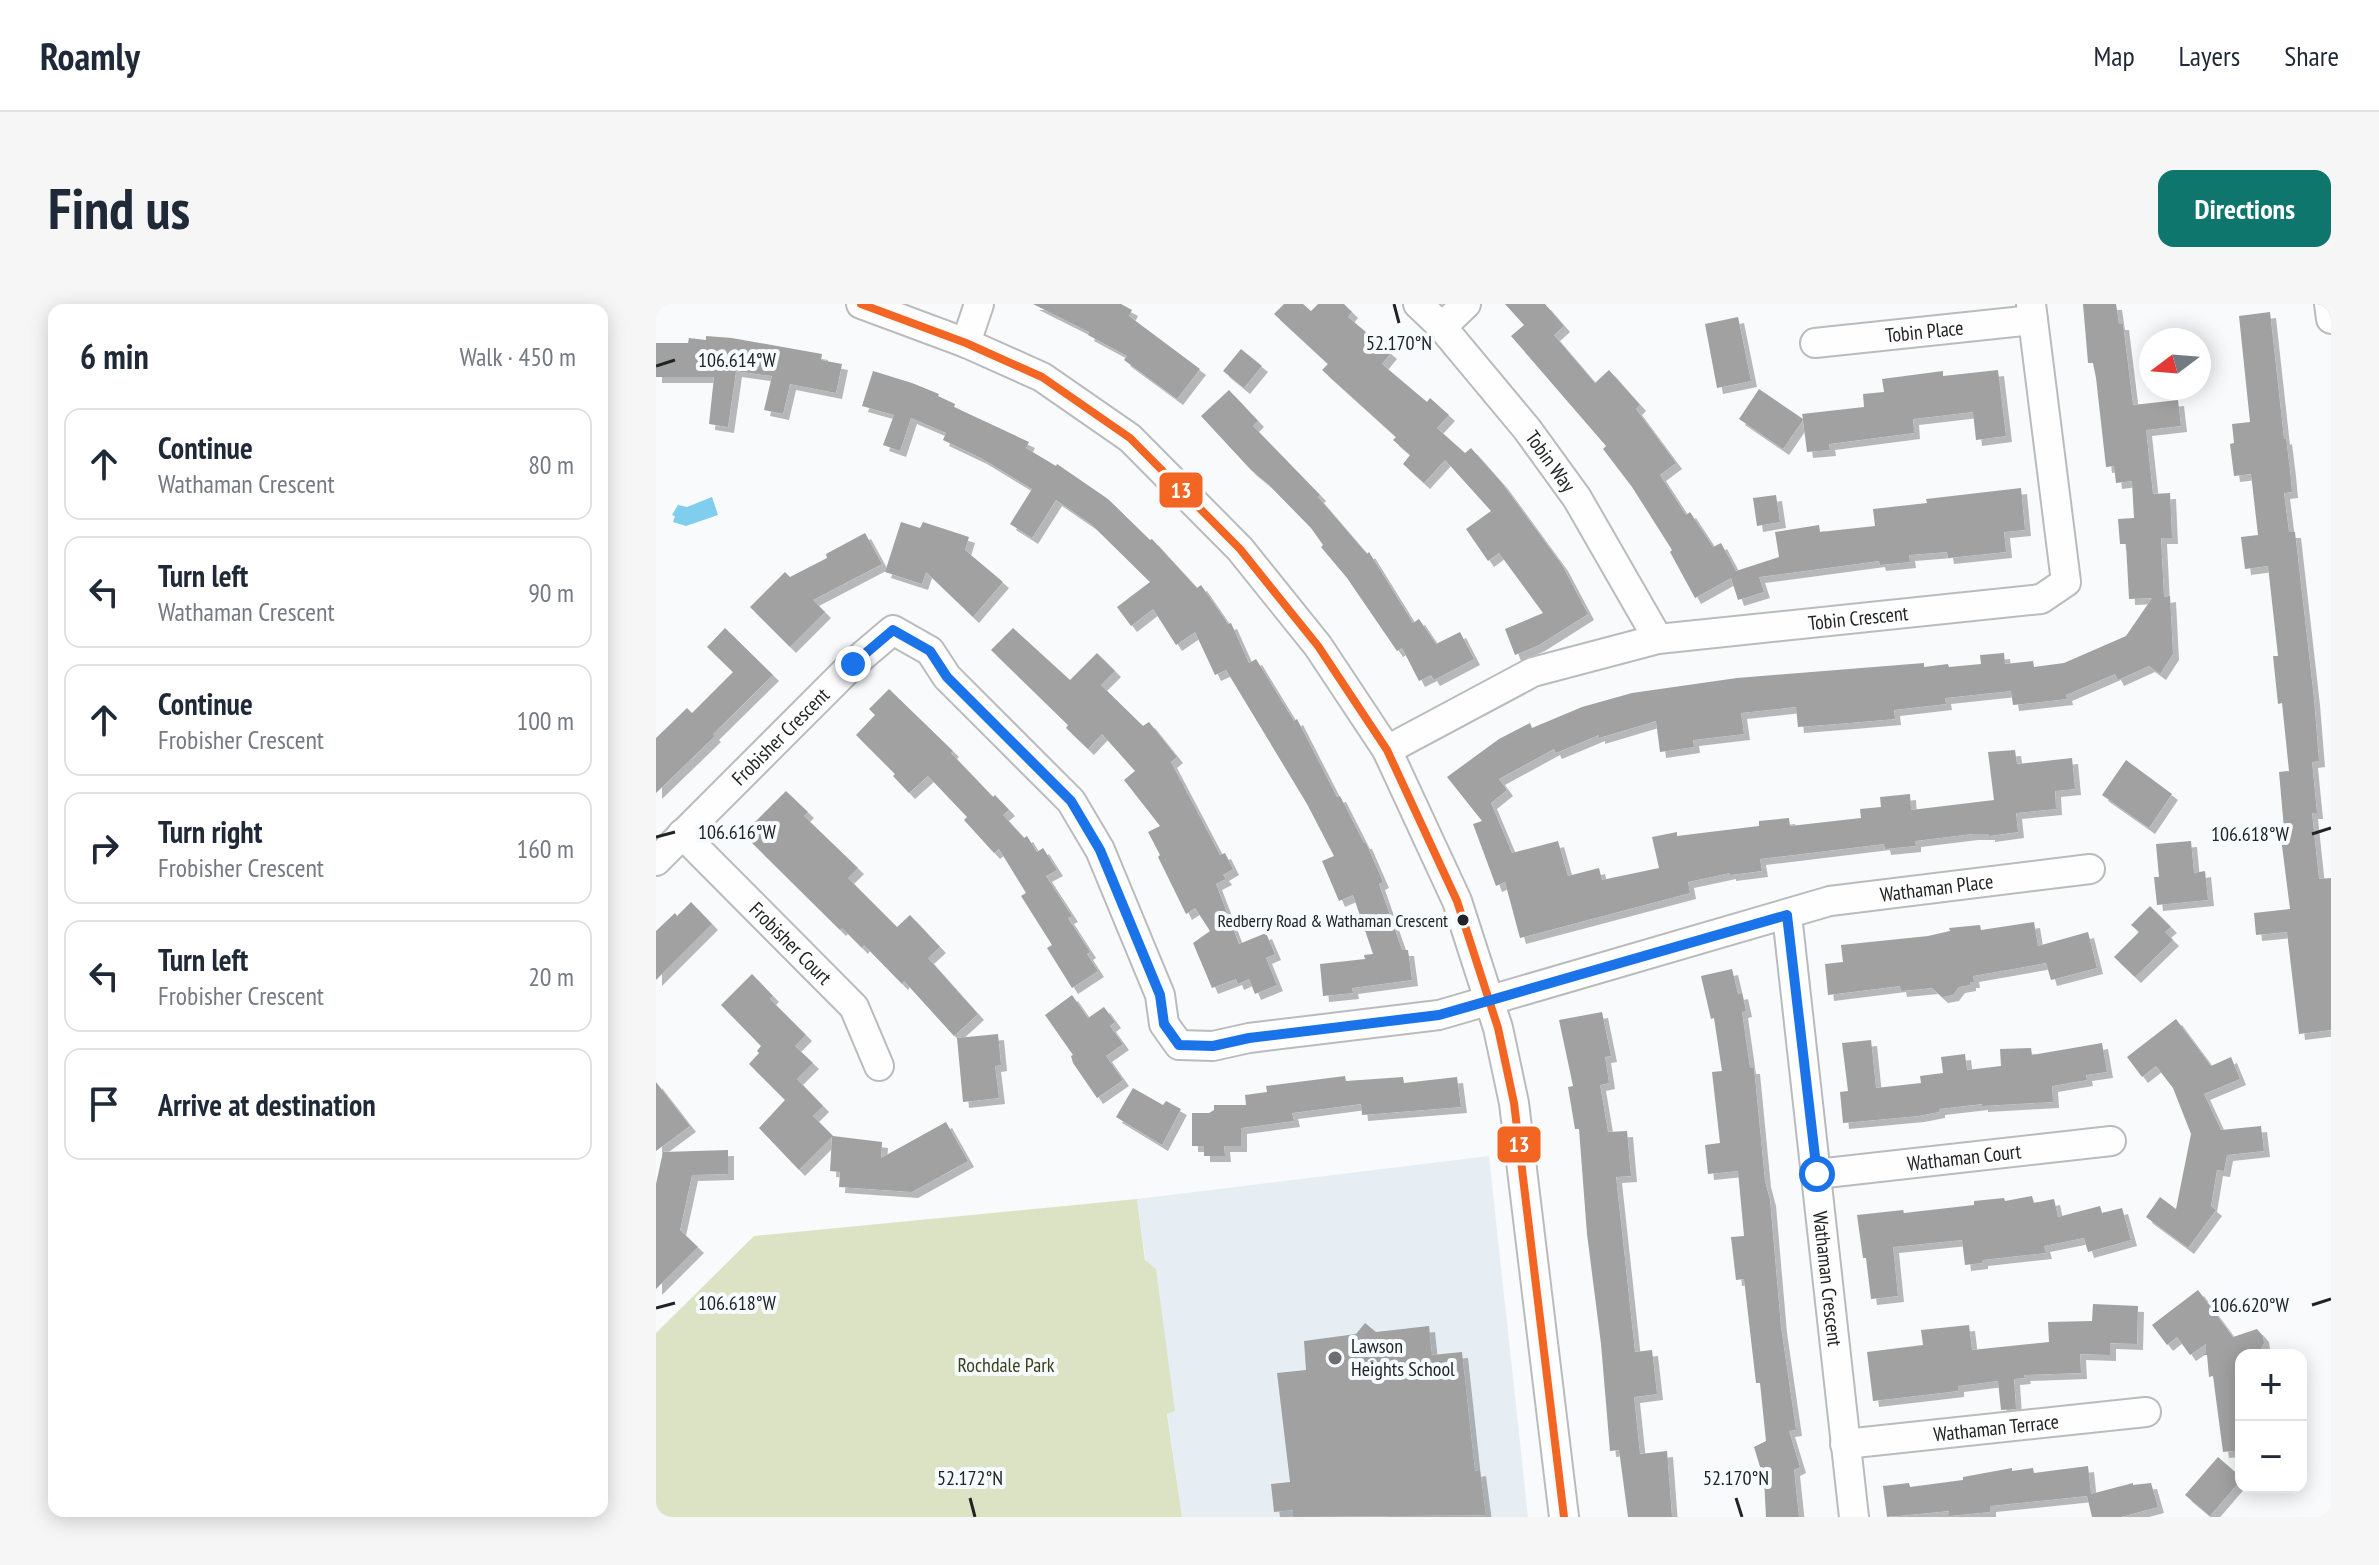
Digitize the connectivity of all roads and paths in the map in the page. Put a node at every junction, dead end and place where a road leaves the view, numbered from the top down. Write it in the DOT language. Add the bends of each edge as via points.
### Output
graph roads {
  1 [pos="861,304"];
  2 [pos="979,304"];
  3 [pos="1418,304"];
  4 [pos="1466,304"];
  5 [pos="2329,304"];
  6 [pos="2032,312"];
  7 [pos="2331,319"];
  8 [pos="1442,327"];
  9 [pos="966,343"];
  10 [pos="1815,343"];
  11 [pos="1658,639"];
  12 [pos="1387,750"];
  13 [pos="682,834"];
  14 [pos="656,861"];
  15 [pos="2090,869"];
  16 [pos="1787,915"];
  17 [pos="1491,1000"];
  18 [pos="879,1066"];
  19 [pos="2111,1141"];
  20 [pos="1817,1174"];
  21 [pos="2146,1412"];
  22 [pos="1845,1444"];
  23 [pos="1564,1517"];
  24 [pos="1854,1517"];
  1 -- 9 [label="street"];
  2 -- 9 [label="street"];
  3 -- 8 [label="street, Tobin Way"];
  4 -- 8 [label="street"];
  5 -- 7 [label="street"];
  6 -- 10 [label="street, Tobin Place"];
  6 -- 11 [label="street, Tobin Crescent" via="2066,582 2041,599"];
  8 -- 11 [label="street, Tobin Way" via="1577,498"];
  9 -- 12 [label="street" via="1042,377 1130,438 1240,549 1318,646"];
  11 -- 12 [label="street, Tobin Crescent" via="1533,672"];
  12 -- 17 [label="street" via="1457,901"];
  13 -- 14 [label="street, Frobisher Crescent"];
  13 -- 17 [label="street, Frobisher Crescent" via="893,630 930,651 947,677 1071,801 1100,850 1160,995 1164,1024 1179,1045 1213,1046 1439,1015"];
  13 -- 18 [label="street, Frobisher Court" via="854,1007"];
  15 -- 16 [label="street, Wathaman Place" via="1830,901"];
  16 -- 17 [label="street"];
  16 -- 20 [label="street, Wathaman Crescent"];
  17 -- 23 [label="street" via="1514,1103"];
  19 -- 20 [label="street, Wathaman Court"];
  20 -- 22 [label="street, Wathaman Crescent"];
  21 -- 22 [label="street, Wathaman Terrace"];
  22 -- 24 [label="street, Wathaman Crescent"];
}
